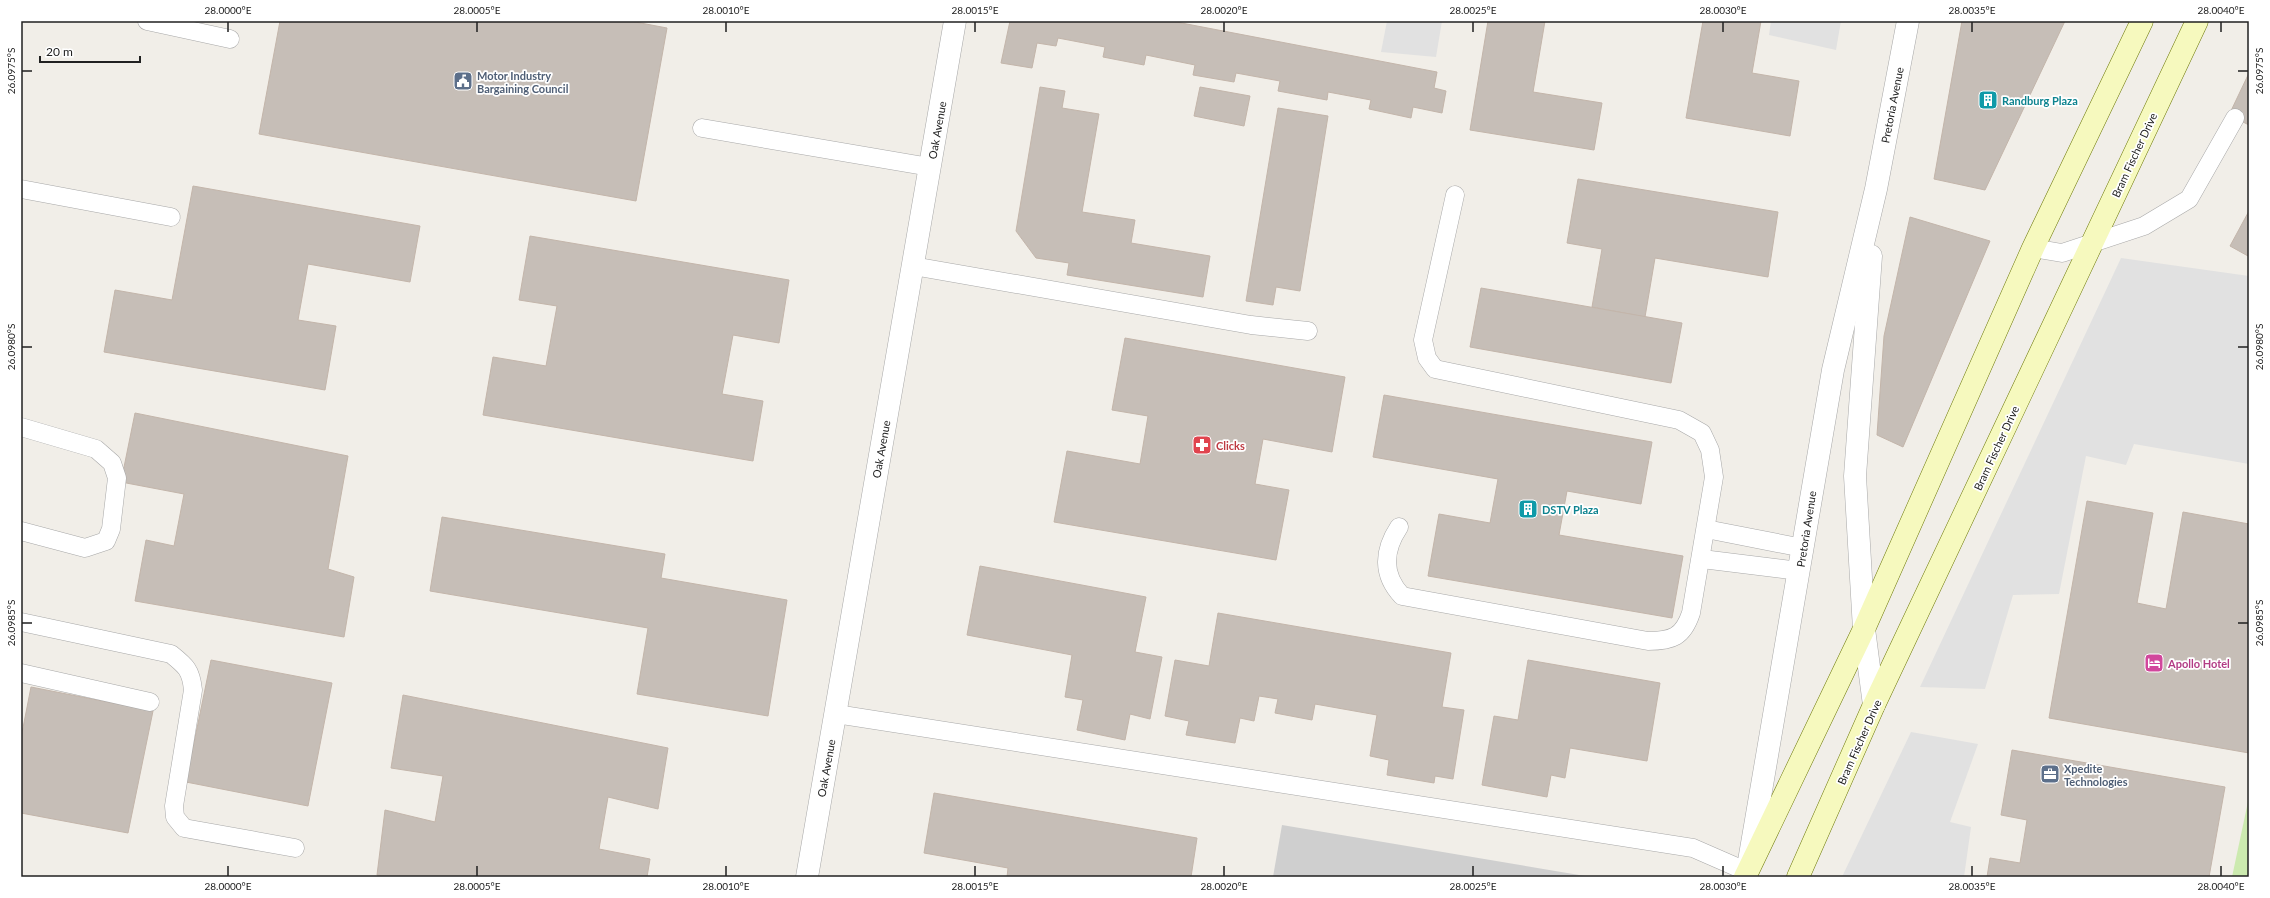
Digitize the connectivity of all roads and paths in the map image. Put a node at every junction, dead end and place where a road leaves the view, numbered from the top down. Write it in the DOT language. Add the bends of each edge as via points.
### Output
graph roads {
  1 [pos="146,21"];
  2 [pos="955,21"];
  3 [pos="1908,21"];
  4 [pos="2142,21"];
  5 [pos="2197,21"];
  6 [pos="230,39"];
  7 [pos="2235,118"];
  8 [pos="702,128"];
  9 [pos="930,167"];
  10 [pos="21,189"];
  11 [pos="1876,189"];
  12 [pos="1454,195"];
  13 [pos="171,217"];
  14 [pos="2093,243"];
  15 [pos="2033,248"];
  16 [pos="913,266"];
  17 [pos="1308,331"];
  18 [pos="21,427"];
  19 [pos="1399,527"];
  20 [pos="1706,529"];
  21 [pos="21,531"];
  22 [pos="1803,548"];
  23 [pos="1702,559"];
  24 [pos="1799,571"];
  25 [pos="21,622"];
  26 [pos="1864,629"];
  27 [pos="21,673"];
  28 [pos="150,702"];
  29 [pos="1874,705"];
  30 [pos="836,714"];
  31 [pos="295,848"];
  32 [pos="1746,874"];
  33 [pos="807,877"];
  34 [pos="1798,877"];
  1 -- 6 [label="lane"];
  2 -- 9 [label="street, Oak Avenue"];
  3 -- 11 [label="street, Pretoria Avenue"];
  4 -- 15 [label="main road"];
  5 -- 14 [label="main road, Bram Fischer Drive"];
  7 -- 14 [label="lane" via="2189,199 2144,226"];
  8 -- 9 [label="lane"];
  9 -- 16 [label="street, Oak Avenue"];
  10 -- 13 [label="lane"];
  11 -- 22 [label="street, Pretoria Avenue" via="1833,370"];
  11 -- 26 [label="street, Pretoria Avenue" via="1855,476"];
  12 -- 20 [label="lane" via="1423,340 1427,358 1435,369 1679,420 1702,433 1710,450 1714,477"];
  14 -- 15 [label="lane" via="2062,253"];
  14 -- 29 [label="main road, Bram Fischer Drive"];
  15 -- 26 [label="main road"];
  16 -- 17 [label="lane" via="1251,325"];
  16 -- 30 [label="street, Oak Avenue"];
  18 -- 21 [label="lane" via="96,449 112,463 117,478 111,529 106,541 85,548"];
  19 -- 23 [label="lane" via="1391,540 1387,572 1394,588 1402,596 1648,641 1674,638 1686,628"];
  20 -- 22 [label="lane"];
  20 -- 23 [label="lane"];
  22 -- 24 [label="street, Pretoria Avenue"];
  23 -- 24 [label="lane"];
  24 -- 32 [label="street, Pretoria Avenue"];
  25 -- 31 [label="lane" via="171,654 186,666 192,677 193,690 174,806 175,818 184,828"];
  26 -- 29 [label="street, Pretoria Avenue"];
  26 -- 32 [label="main road"];
  27 -- 28 [label="lane"];
  29 -- 34 [label="main road, Bram Fischer Drive"];
  30 -- 32 [label="lane" via="1693,848"];
  30 -- 33 [label="street, Oak Avenue"];
}
